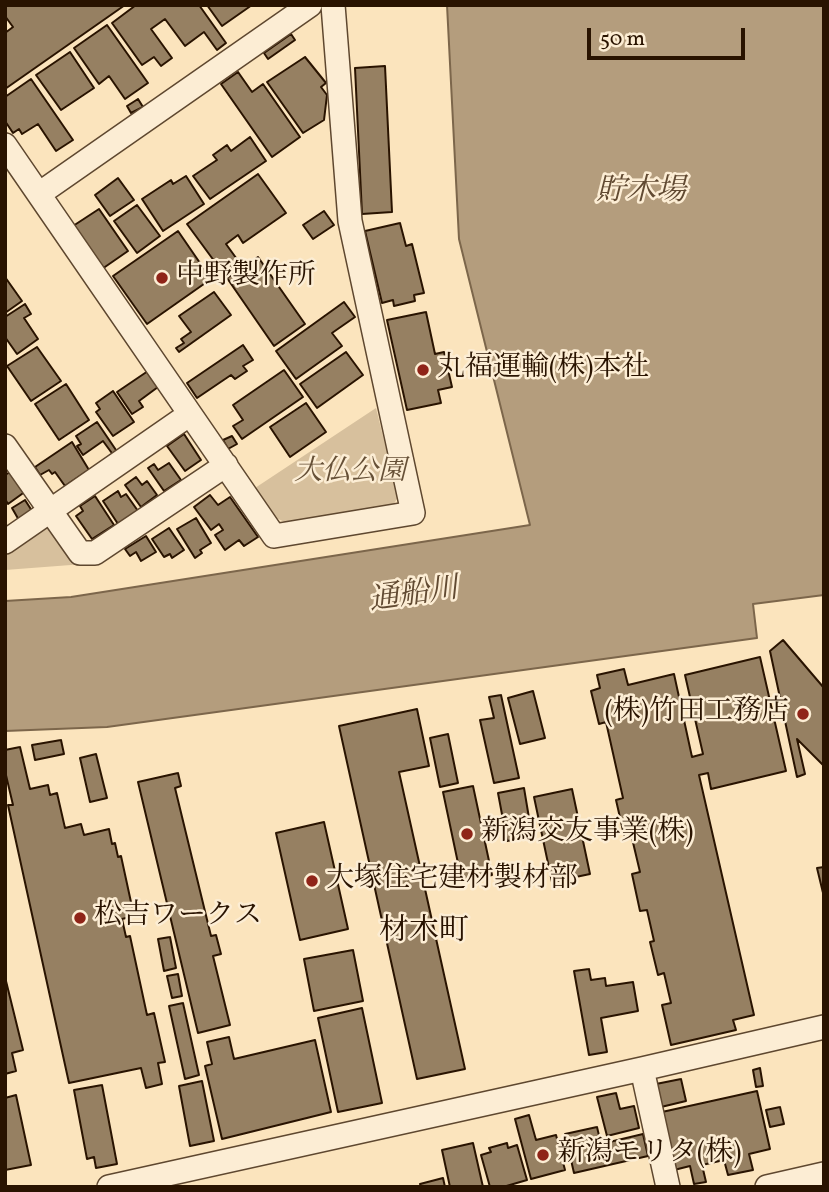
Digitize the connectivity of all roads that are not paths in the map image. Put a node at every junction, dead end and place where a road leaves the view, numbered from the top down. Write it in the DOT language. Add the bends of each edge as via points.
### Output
graph roads {
  1 [pos="310,5"];
  2 [pos="333,5"];
  3 [pos="5,145"];
  4 [pos="39,194"];
  5 [pos="190,414"];
  6 [pos="5,446"];
  7 [pos="226,465"];
  8 [pos="51,511"];
  9 [pos="5,542"];
  10 [pos="824,1027"];
  11 [pos="642,1069"];
  12 [pos="824,1174"];
  13 [pos="161,1181"];
  14 [pos="109,1187"];
  15 [pos="668,1187"];
  16 [pos="767,1187"];
  1 -- 4 [label="street"];
  2 -- 7 [label="street" via="350,221 413,513 274,536"];
  3 -- 4 [label="street"];
  4 -- 5 [label="street"];
  5 -- 7 [label="street"];
  5 -- 8 [label="street"];
  6 -- 8 [label="street"];
  7 -- 8 [label="street" via="95,553 80,553"];
  8 -- 9 [label="street"];
  10 -- 11 [label="street"];
  11 -- 13 [label="street"];
  11 -- 15 [label="street"];
  12 -- 16 [label="street"];
  13 -- 14 [label="street"];
}
